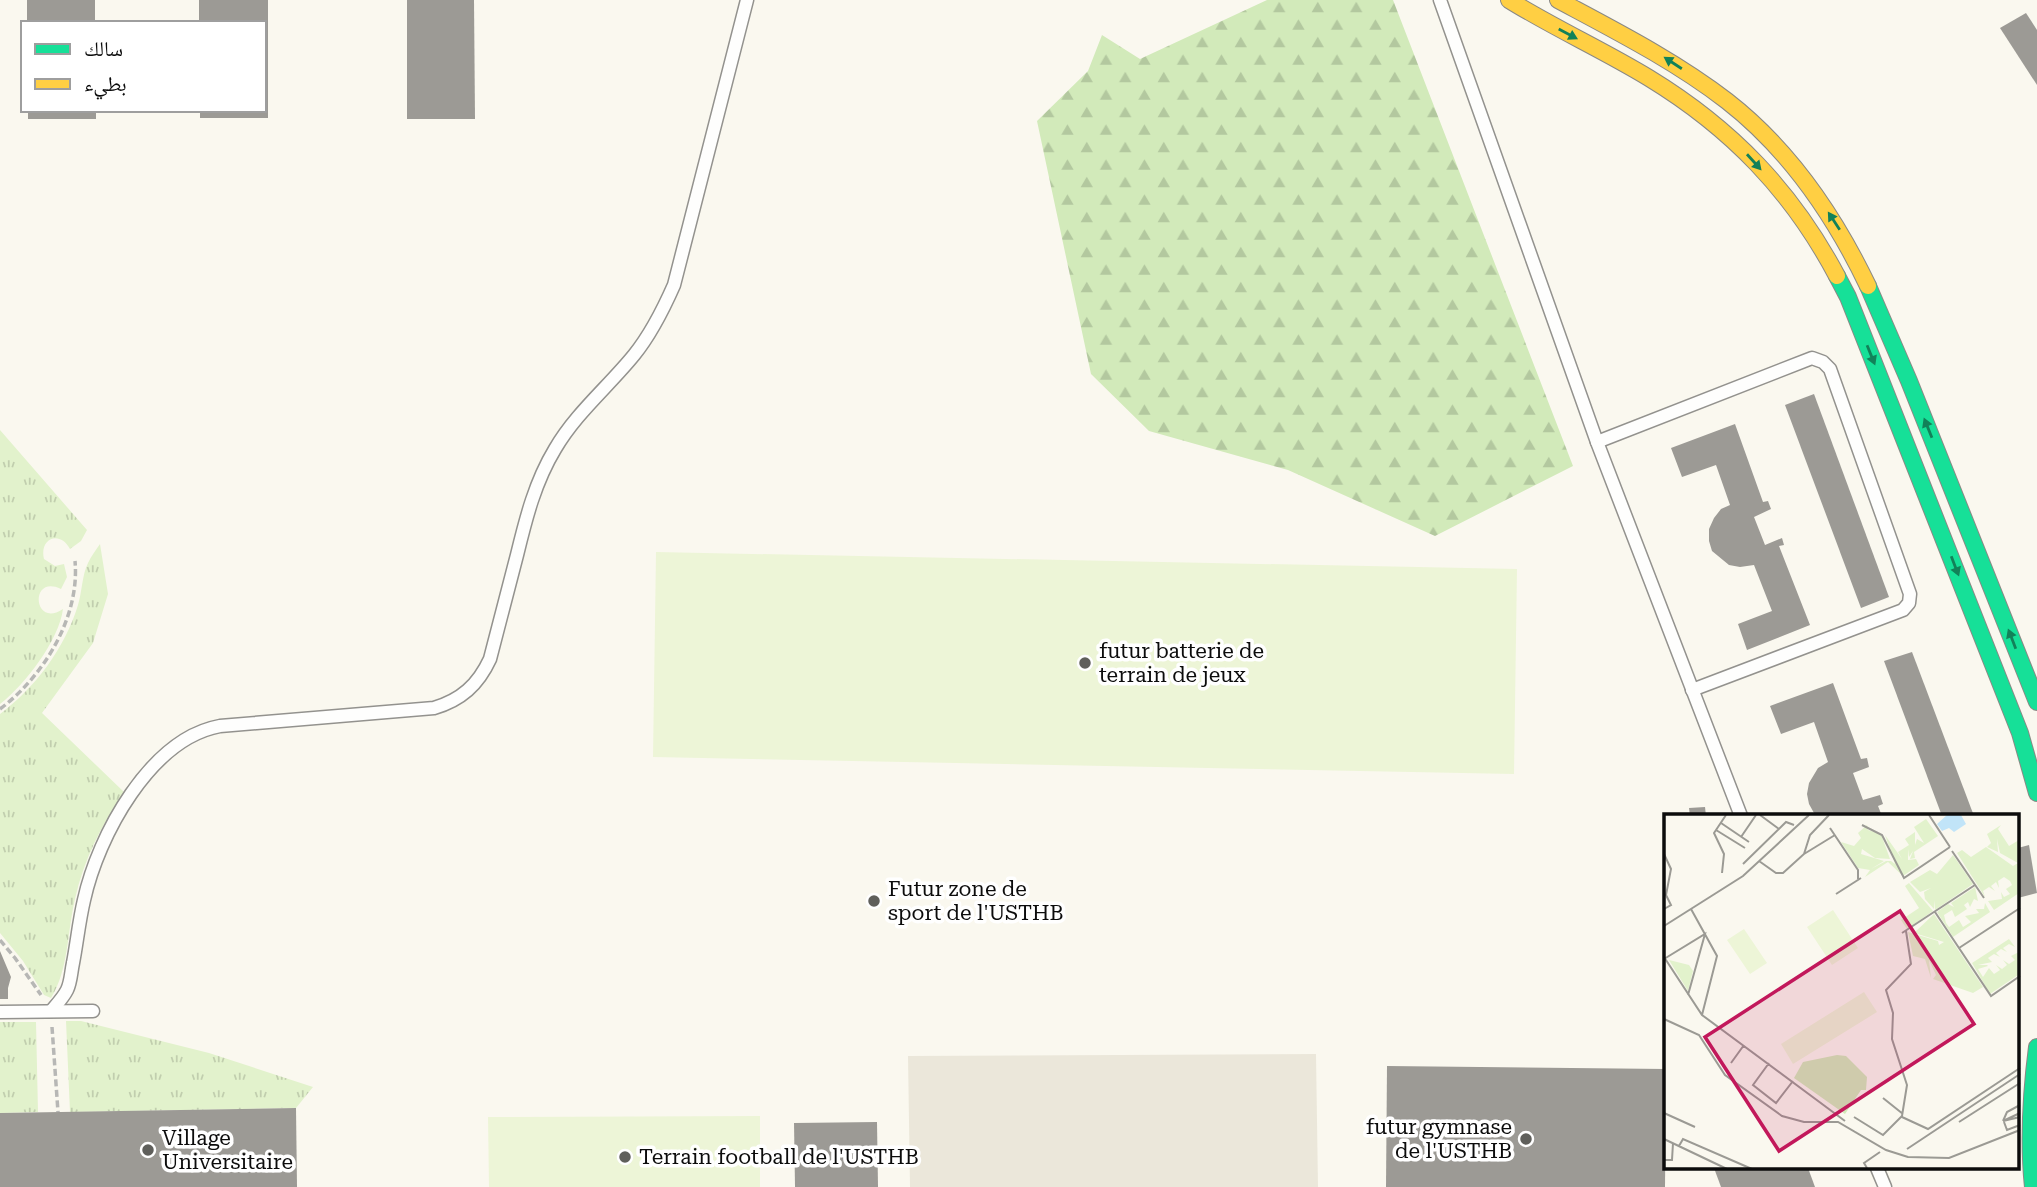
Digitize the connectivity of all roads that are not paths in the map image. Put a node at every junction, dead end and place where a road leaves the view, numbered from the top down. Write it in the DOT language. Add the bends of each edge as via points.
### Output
graph roads {
  1 [pos="747,0"];
  2 [pos="1440,0"];
  3 [pos="1509,0"];
  4 [pos="1558,0"];
  5 [pos="1597,442"];
  6 [pos="1692,690"];
  7 [pos="2037,702"];
  8 [pos="2037,793"];
  9 [pos="1740,814"];
  10 [pos="51,1011"];
  11 [pos="93,1011"];
  12 [pos="0,1012"];
  13 [pos="2037,1046"];
  14 [pos="1878,1170"];
  15 [pos="1885,1187"];
  16 [pos="2033,1187"];
  1 -- 10 [label="lane" via="674,285 643,343 581,411 544,469 484,671 468,691 434,708 219,726 176,745 129,796 106,836 84,900 69,985"];
  2 -- 5 [label="lane"];
  3 -- 8 [label="main road, one-way" via="1698,110 1738,144 1822,248 1848,297 1947,544 2020,733"];
  7 -- 4 [label="main road, one-way" via="1870,288 1816,193 1768,138 1715,90 1661,55"];
  5 -- 6 [label="lane"];
  5 -- 6 [label="lane" via="1812,358 1830,369 1910,594 1909,603 1903,610"];
  6 -- 9 [label="lane"];
  10 -- 11 [label="lane"];
  10 -- 12 [label="lane"];
  13 -- 16 [label="main road" via="2028,1126"];
  14 -- 15 [label="lane"];
}
